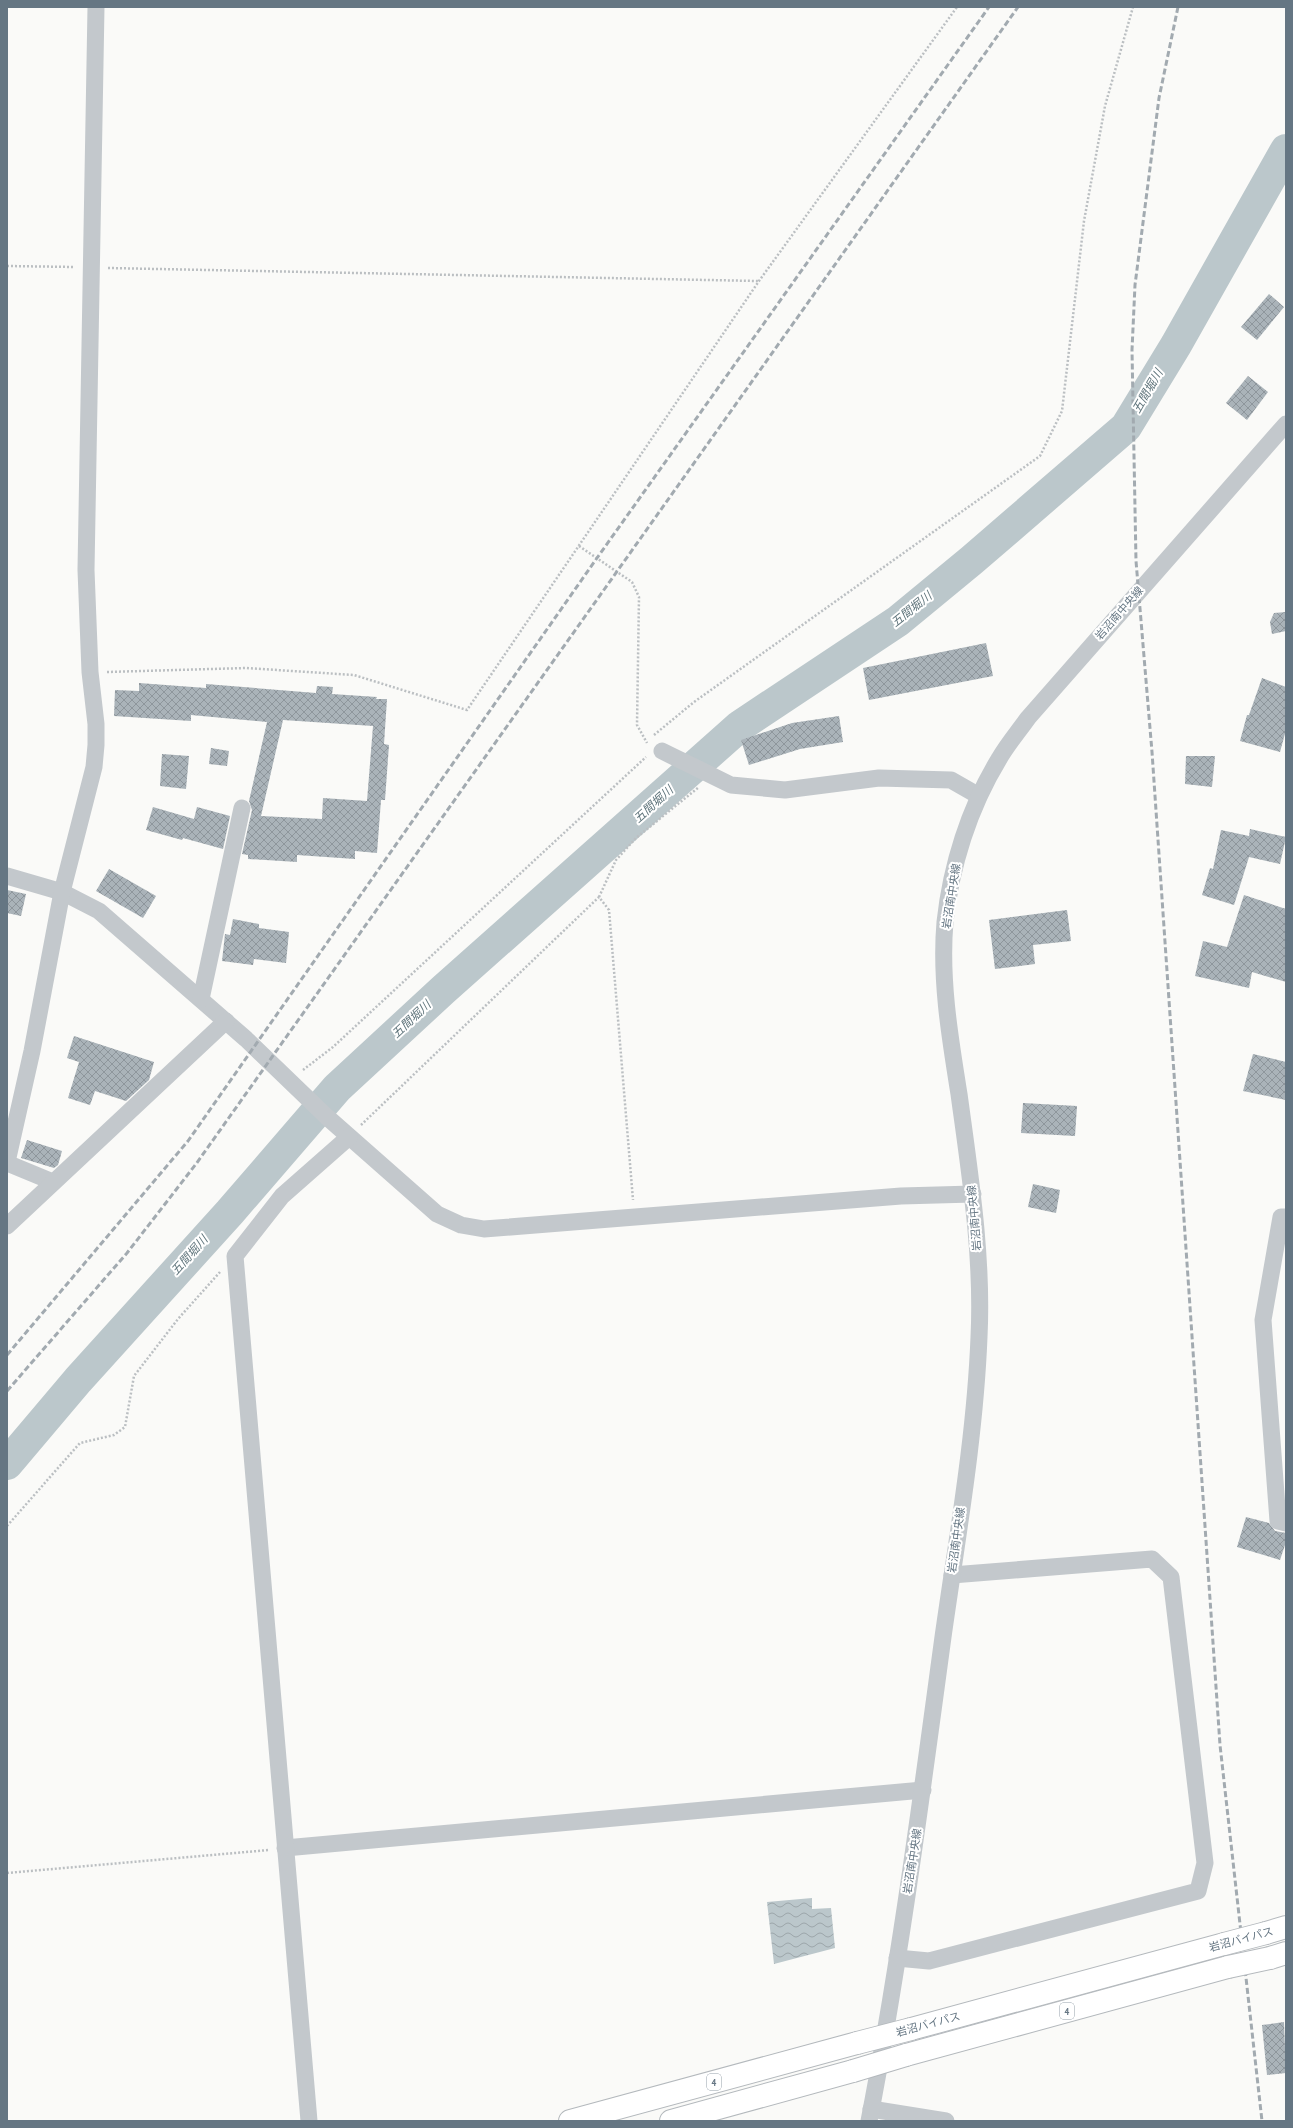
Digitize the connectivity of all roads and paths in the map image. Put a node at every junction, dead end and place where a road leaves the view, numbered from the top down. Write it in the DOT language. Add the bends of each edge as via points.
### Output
graph roads {
  1 [pos="96,7"];
  2 [pos="957,7"];
  3 [pos="1132,7"];
  4 [pos="7,266"];
  5 [pos="90,268"];
  6 [pos="759,281"];
  7 [pos="1286,424"];
  8 [pos="579,546"];
  9 [pos="90,672"];
  10 [pos="646,742"];
  11 [pos="659,750"];
  12 [pos="709,776"];
  13 [pos="979,796"];
  14 [pos="242,808"];
  15 [pos="7,876"];
  16 [pos="62,892"];
  17 [pos="599,897"];
  18 [pos="201,999"];
  19 [pos="226,1021"];
  20 [pos="293,1084"];
  21 [pos="349,1137"];
  22 [pos="7,1163"];
  23 [pos="53,1182"];
  24 [pos="973,1194"];
  25 [pos="635,1217"];
  26 [pos="1286,1217"];
  27 [pos="7,1226"];
  28 [pos="235,1256"];
  29 [pos="1286,1523"];
  30 [pos="7,1526"];
  31 [pos="952,1575"];
  32 [pos="923,1790"];
  33 [pos="284,1848"];
  34 [pos="7,1873"];
  35 [pos="1276,1930"];
  36 [pos="1278,1955"];
  37 [pos="897,1958"];
  38 [pos="870,2115"];
  39 [pos="309,2121"];
  40 [pos="570,2121"];
  41 [pos="671,2121"];
  42 [pos="946,2121"];
  1 -- 5 [label="street"];
  2 -- 6 [label="path"];
  3 -- 10 [label="path" via="1105,106 1084,221 1062,411 1040,456 694,702"];
  4 -- 5 [label="path"];
  5 -- 6 [label="path"];
  5 -- 9 [label="street" via="86,570"];
  6 -- 8 [label="path"];
  7 -- 13 [label="street, 岩沼南中央線" via="1028,718 999,759"];
  8 -- 9 [label="path" via="467,710 354,675 246,668 132,673"];
  8 -- 10 [label="path" via="637,588 637,725"];
  9 -- 16 [label="street" via="96,724 94,767"];
  10 -- 11 [label="path"];
  11 -- 12 [label="street"];
  11 -- 20 [label="path"];
  12 -- 13 [label="street" via="731,785 785,790 879,778 951,780"];
  12 -- 17 [label="path" via="636,838 616,860"];
  13 -- 24 [label="street, 岩沼南中央線" via="961,844 951,885 945,924 944,964 949,1026"];
  14 -- 18 [label="street"];
  15 -- 16 [label="street"];
  16 -- 18 [label="street" via="99,912"];
  16 -- 22 [label="street" via="32,1051"];
  17 -- 21 [label="path"];
  17 -- 25 [label="path" via="609,910"];
  18 -- 19 [label="street"];
  19 -- 20 [label="street"];
  19 -- 23 [label="street"];
  20 -- 21 [label="street"];
  21 -- 25 [label="street" via="437,1214 461,1225 484,1229"];
  21 -- 28 [label="street" via="282,1196"];
  22 -- 23 [label="street"];
  23 -- 27 [label="street"];
  24 -- 25 [label="street" via="901,1196"];
  24 -- 31 [label="street, 岩沼南中央線" via="978,1261 979,1336 974,1404"];
  26 -- 29 [label="street" via="1281,1217 1263,1320 1278,1521"];
  28 -- 30 [label="path" via="178,1319 134,1376 125,1427 114,1435 80,1443"];
  28 -- 33 [label="street"];
  31 -- 32 [label="street, 岩沼南中央線"];
  31 -- 37 [label="street" via="1152,1559 1171,1577 1205,1863 1198,1891 929,1961"];
  32 -- 33 [label="street"];
  32 -- 37 [label="street, 岩沼南中央線"];
  33 -- 34 [label="path"];
  33 -- 39 [label="street"];
  35 -- 40 [label="highway, 岩沼バイパス / 4, bridge"];
  36 -- 41 [label="highway, 4, bridge"];
  37 -- 38 [label="street, 岩沼南中央線"];
  38 -- 42 [label="street"];
}
